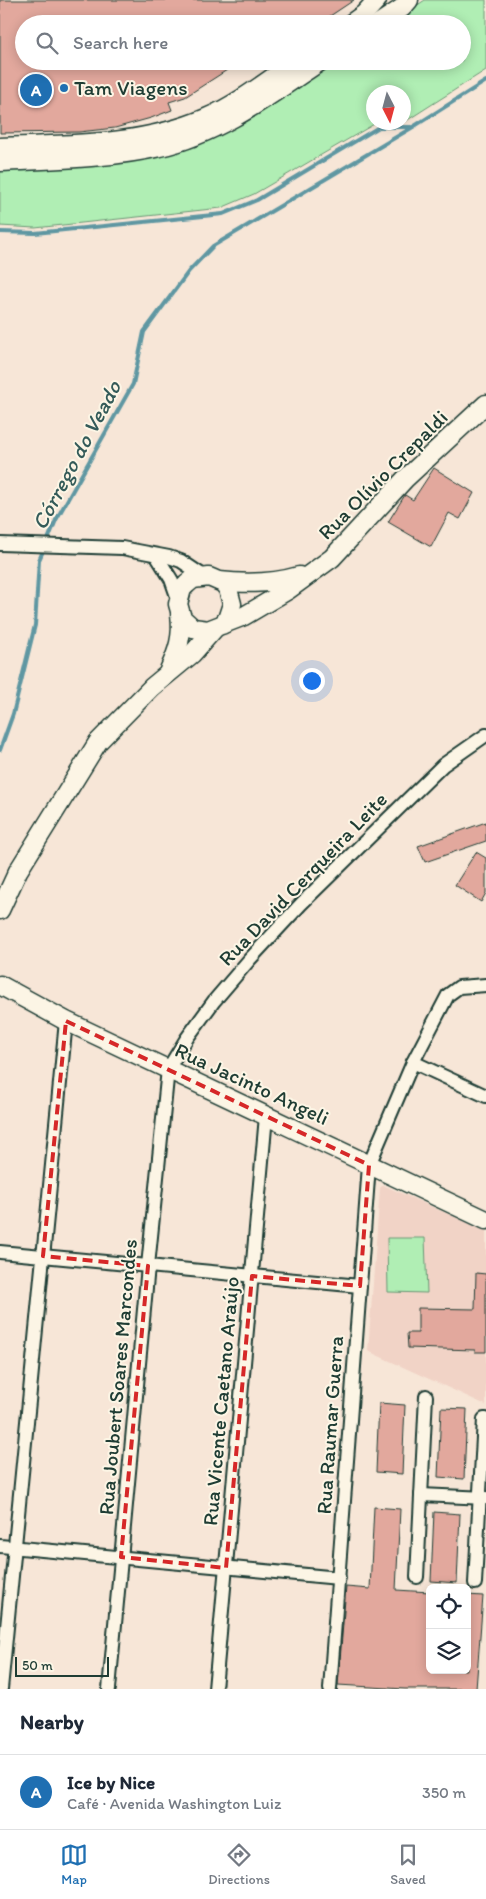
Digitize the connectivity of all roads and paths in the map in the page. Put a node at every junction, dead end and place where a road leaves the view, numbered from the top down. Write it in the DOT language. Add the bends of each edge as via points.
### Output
graph roads {
  1 [pos="377,0"];
  2 [pos="409,3"];
  3 [pos="363,15"];
  4 [pos="391,15"];
  5 [pos="283,70"];
  6 [pos="308,70"];
  7 [pos="0,146"];
  8 [pos="85,151"];
  9 [pos="61,152"];
  10 [pos="0,162"];
  11 [pos="486,404"];
  12 [pos="2,544"];
  13 [pos="156,555"];
  14 [pos="310,574"];
  15 [pos="212,579"];
  16 [pos="179,607"];
  17 [pos="218,626"];
  18 [pos="166,675"];
  19 [pos="486,735"];
  20 [pos="0,910"];
  21 [pos="486,985"];
  22 [pos="0,986"];
  23 [pos="66,1021"];
  24 [pos="413,1062"];
  25 [pos="168,1069"];
  26 [pos="486,1096"];
  27 [pos="266,1116"];
  28 [pos="369,1165"];
  29 [pos="486,1220"];
  30 [pos="0,1252"];
  31 [pos="43,1256"];
  32 [pos="148,1266"];
  33 [pos="252,1276"];
  34 [pos="360,1286"];
  35 [pos="426,1396"];
  36 [pos="486,1419"];
  37 [pos="421,1495"];
  38 [pos="483,1497"];
  39 [pos="0,1546"];
  40 [pos="15,1548"];
  41 [pos="121,1557"];
  42 [pos="226,1568"];
  43 [pos="417,1577"];
  44 [pos="339,1578"];
  45 [pos="475,1584"];
  46 [pos="2,1689"];
  47 [pos="109,1689"];
  48 [pos="215,1689"];
  49 [pos="330,1689"];
  1 -- 3 [label="street"];
  2 -- 4 [label="street"];
  5 -- 8 [label="street" via="206,118 163,132 104,142"];
  6 -- 8 [label="street" via="255,105 204,132 162,147 105,157"];
  7 -- 9 [label="street"];
  8 -- 9 [label="street"];
  9 -- 10 [label="street"];
  11 -- 14 [label="street, Rua Olívio Crepaldi" via="405,479 332,558"];
  12 -- 13 [label="street" via="122,548"];
  13 -- 15 [label="street" via="181,561"];
  13 -- 16 [label="street" via="171,580"];
  14 -- 15 [label="street, Rua Olívio Crepaldi" via="269,583"];
  14 -- 17 [label="street, Rua Olívio Crepaldi" via="244,616"];
  15 -- 16 [label="street" via="193,579 187,584 182,589"];
  15 -- 17 [label="street" via="228,589 232,604 227,619"];
  16 -- 17 [label="street" via="187,624 193,628 208,630"];
  16 -- 18 [label="street, Rua Olívio Crepaldi" via="181,641"];
  17 -- 18 [label="street, Rua Olívio Crepaldi" via="192,654"];
  18 -- 20 [label="street, Rua Olívio Crepaldi" via="98,742 18,871"];
  19 -- 25 [label="street, Rua David Cerqueira Leite" via="443,765 301,904 214,1001"];
  21 -- 24 [label="street, Rua Raumar Guerra" via="459,987 448,995"];
  22 -- 23 [label="street, Rua Jacinto Angeli"];
  23 -- 25 [label="street, Rua Jacinto Angeli"];
  23 -- 31 [label="street"];
  24 -- 26 [label="street"];
  24 -- 28 [label="street, Rua Raumar Guerra"];
  25 -- 27 [label="street, Rua Jacinto Angeli"];
  25 -- 32 [label="street, Rua Joubert Soares Marcondes"];
  27 -- 28 [label="street, Rua Jacinto Angeli"];
  27 -- 33 [label="street, Rua Vicente Caetano Araújo"];
  28 -- 29 [label="street, Rua Jacinto Angeli"];
  28 -- 34 [label="street, Rua Raumar Guerra"];
  30 -- 31 [label="street"];
  31 -- 32 [label="street"];
  31 -- 40 [label="street"];
  32 -- 33 [label="street"];
  32 -- 41 [label="street, Rua Joubert Soares Marcondes"];
  33 -- 34 [label="street"];
  33 -- 42 [label="street, Rua Vicente Caetano Araújo"];
  34 -- 44 [label="street, Rua Raumar Guerra"];
  35 -- 37 [label="street"];
  36 -- 38 [label="street"];
  37 -- 38 [label="street"];
  37 -- 43 [label="street"];
  38 -- 45 [label="street"];
  39 -- 40 [label="street"];
  40 -- 41 [label="street"];
  40 -- 46 [label="street"];
  41 -- 42 [label="street"];
  41 -- 47 [label="street, Rua Joubert Soares Marcondes"];
  42 -- 44 [label="street"];
  42 -- 48 [label="street, Rua Vicente Caetano Araújo"];
  44 -- 49 [label="street, Rua Raumar Guerra"];
}
